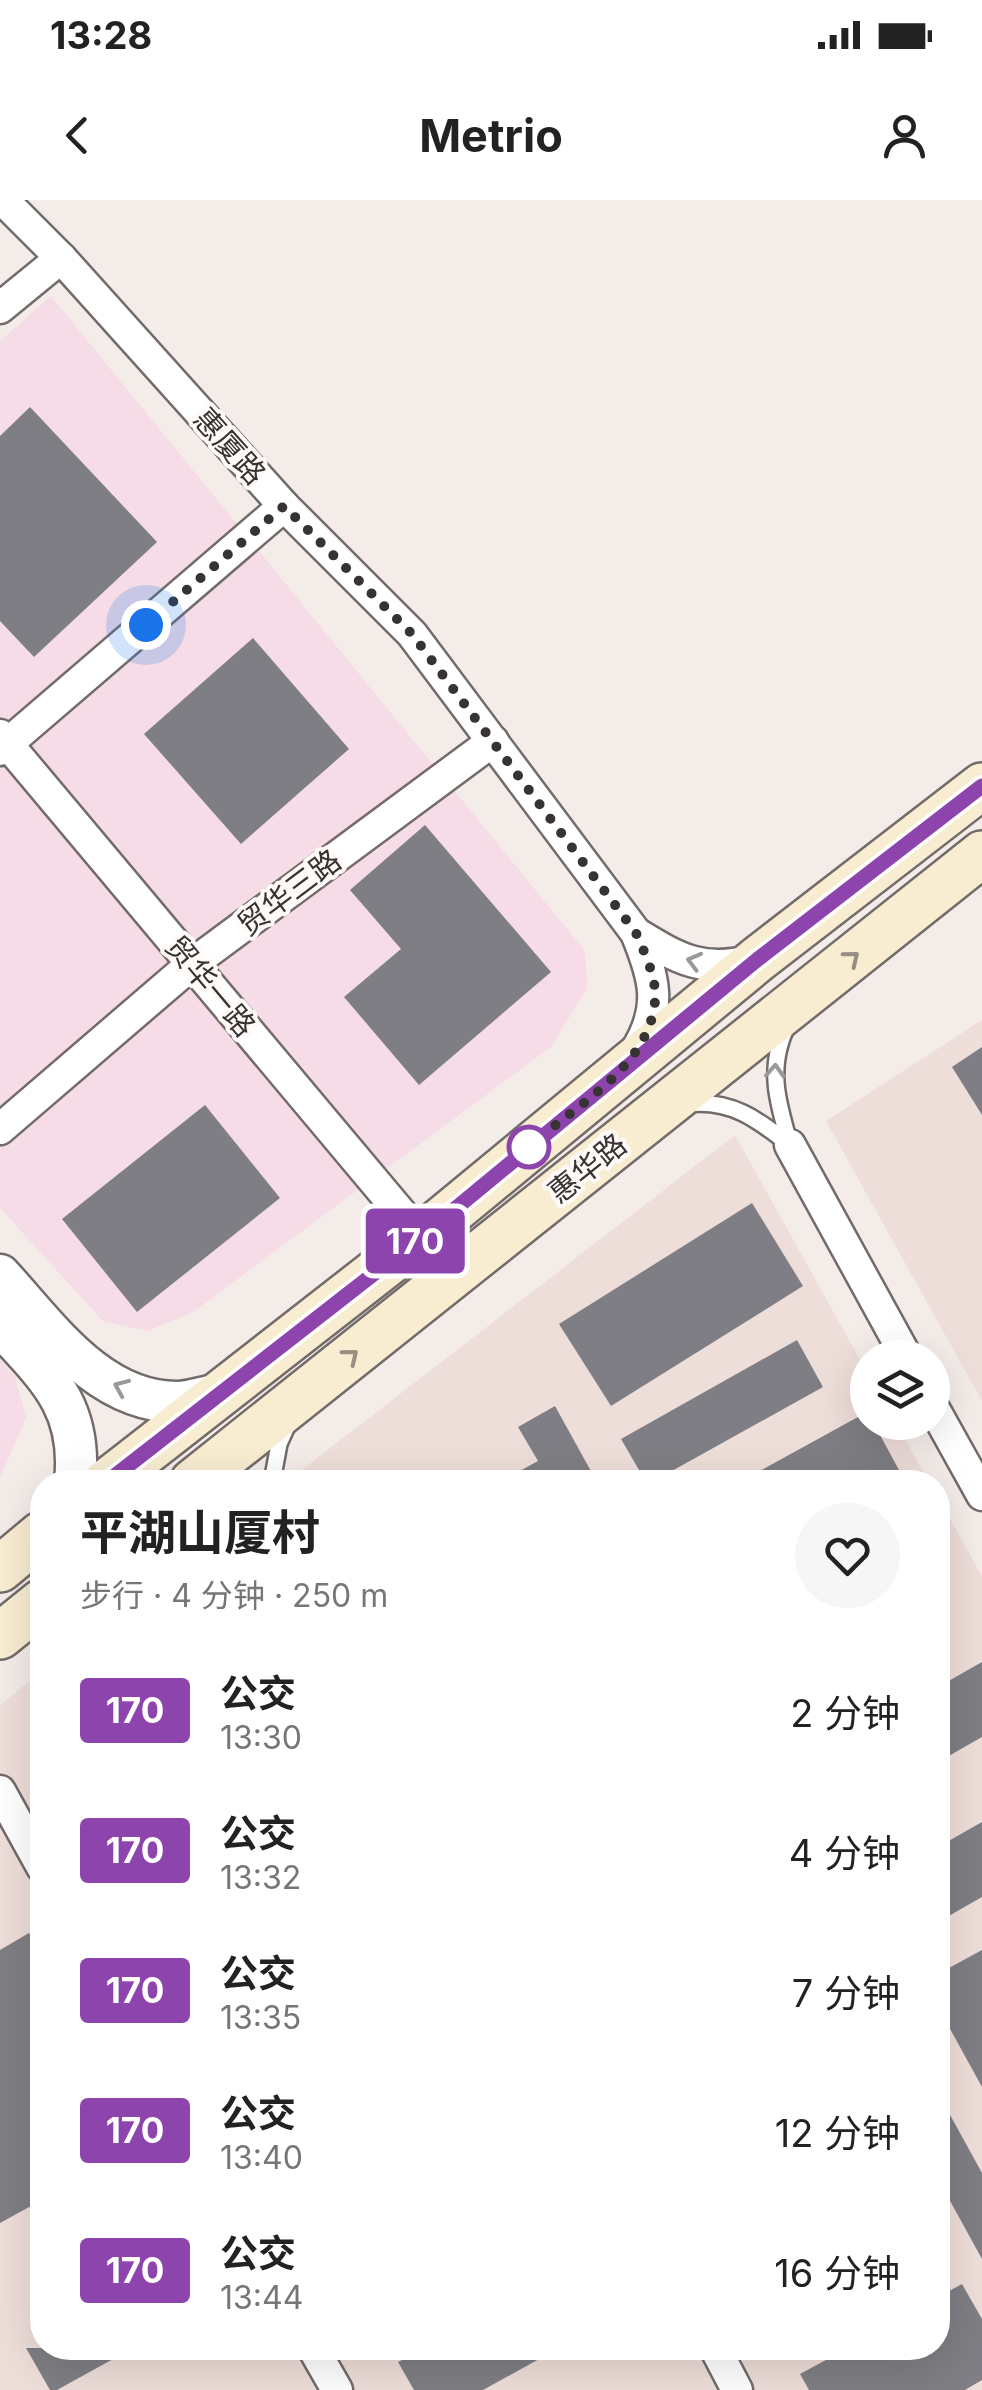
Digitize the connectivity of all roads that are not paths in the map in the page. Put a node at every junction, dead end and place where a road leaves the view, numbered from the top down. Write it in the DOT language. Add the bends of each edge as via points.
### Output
graph roads {
  1 [pos="2,200"];
  2 [pos="61,258"];
  3 [pos="0,308"];
  4 [pos="284,506"];
  5 [pos="493,741"];
  6 [pos="2,743"];
  7 [pos="982,786"];
  8 [pos="982,854"];
  9 [pos="636,933"];
  10 [pos="758,959"];
  11 [pos="192,964"];
  12 [pos="799,1000"];
  13 [pos="626,1065"];
  14 [pos="665,1107"];
  15 [pos="0,1129"];
  16 [pos="790,1145"];
  17 [pos="421,1237"];
  18 [pos="0,1275"];
  19 [pos="0,1326"];
  20 [pos="897,1340"];
  21 [pos="216,1395"];
  22 [pos="299,1398"];
  23 [pos="950,1437"];
  24 [pos="76,1470"];
  25 [pos="122,1470"];
  26 [pos="208,1470"];
  27 [pos="274,1470"];
  28 [pos="982,1495"];
  29 [pos="30,1544"];
  30 [pos="0,1568"];
  31 [pos="30,1612"];
  32 [pos="0,1636"];
  33 [pos="0,1791"];
  34 [pos="30,1845"];
  35 [pos="320,2360"];
  36 [pos="721,2360"];
  37 [pos="337,2390"];
  38 [pos="737,2390"];
  1 -- 2 [label="street, 惠厦路"];
  2 -- 3 [label="street"];
  2 -- 4 [label="street, 惠厦路"];
  4 -- 5 [label="street, 惠厦路" via="412,634"];
  4 -- 6 [label="street"];
  5 -- 9 [label="street, 惠厦路"];
  5 -- 11 [label="street, 贸华三路"];
  6 -- 11 [label="street, 贸华一路"];
  7 -- 10 [label="main road, 惠华路"];
  12 -- 8 [label="main road, 惠华路, one-way"];
  10 -- 9 [label="street, one-way" via="700,966"];
  9 -- 13 [label="street" via="655,1000 647,1032"];
  10 -- 13 [label="main road, 惠华路"];
  11 -- 15 [label="street, 贸华三路"];
  11 -- 17 [label="street, 贸华一路"];
  12 -- 14 [label="main road, 惠华路"];
  16 -- 12 [label="lane, one-way" via="774,1092 777,1048"];
  13 -- 17 [label="main road, 惠华路"];
  14 -- 16 [label="lane" via="709,1101 748,1112"];
  22 -- 14 [label="main road, 惠华路, one-way"];
  16 -- 20 [label="street"];
  17 -- 21 [label="main road, 惠华路"];
  21 -- 18 [label="street, one-way" via="177,1402 106,1382"];
  19 -- 24 [label="street" via="68,1408"];
  21 -- 25 [label="main road, 惠华路"];
  22 -- 26 [label="main road, 惠华路"];
  22 -- 27 [label="lane"];
  23 -- 28 [label="street"];
  29 -- 30 [label="main road"];
  31 -- 32 [label="main road"];
  33 -- 34 [label="street"];
  35 -- 37 [label="street"];
  36 -- 38 [label="street"];
}
